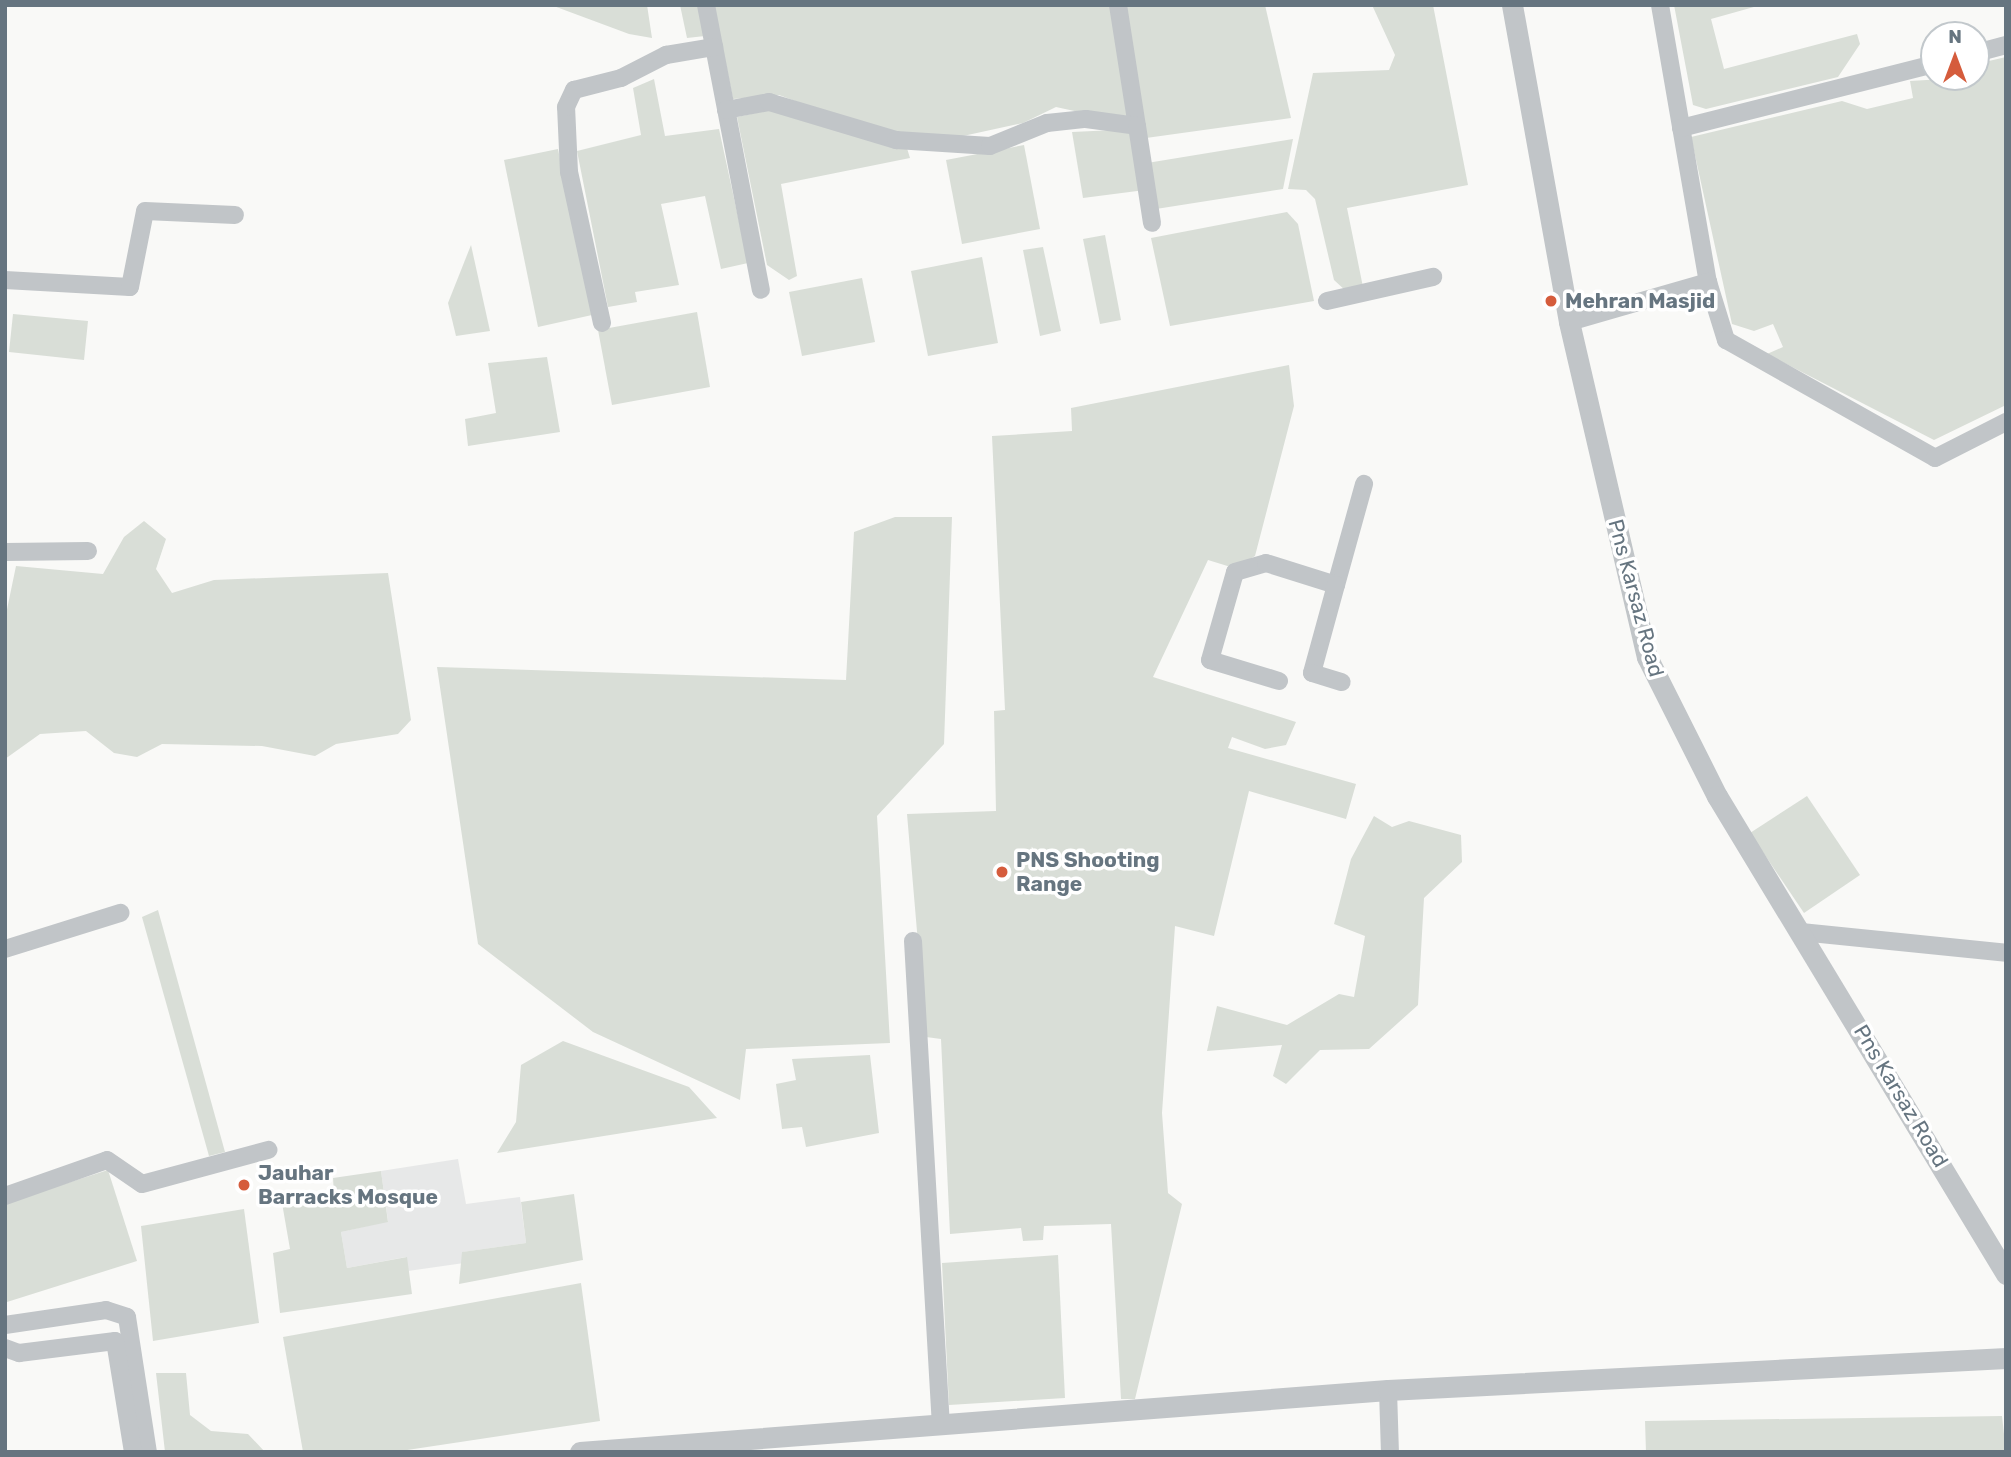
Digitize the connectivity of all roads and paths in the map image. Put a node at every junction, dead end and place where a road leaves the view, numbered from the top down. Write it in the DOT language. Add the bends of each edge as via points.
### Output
graph roads {
  1 [pos="706,5"];
  2 [pos="1118,5"];
  3 [pos="1512,5"];
  4 [pos="1660,5"];
  5 [pos="714,47"];
  6 [pos="1920,68"];
  7 [pos="726,110"];
  8 [pos="1137,126"];
  9 [pos="1681,128"];
  10 [pos="235,215"];
  11 [pos="1152,223"];
  12 [pos="1433,277"];
  13 [pos="5,280"];
  14 [pos="1708,282"];
  15 [pos="761,290"];
  16 [pos="1327,301"];
  17 [pos="1569,322"];
  18 [pos="602,323"];
  19 [pos="2006,422"];
  20 [pos="1364,484"];
  21 [pos="88,551"];
  22 [pos="5,552"];
  23 [pos="1336,585"];
  24 [pos="1279,681"];
  25 [pos="1342,682"];
  26 [pos="120,914"];
  27 [pos="1801,932"];
  28 [pos="913,941"];
  29 [pos="5,948"];
  30 [pos="2006,953"];
  31 [pos="268,1150"];
  32 [pos="5,1196"];
  33 [pos="2006,1274"];
  34 [pos="5,1325"];
  35 [pos="5,1348"];
  36 [pos="2006,1358"];
  37 [pos="1388,1391"];
  38 [pos="942,1420"];
  39 [pos="133,1452"];
  40 [pos="148,1452"];
  41 [pos="580,1452"];
  42 [pos="1390,1452"];
  1 -- 5 [label="street"];
  2 -- 8 [label="street"];
  3 -- 17 [label="street, Pns Karsaz Road"];
  4 -- 9 [label="street"];
  5 -- 7 [label="street"];
  5 -- 18 [label="street" via="666,55 621,78 575,90 566,107 569,172"];
  6 -- 9 [label="street"];
  7 -- 8 [label="street" via="769,102 896,140 990,146 1048,123 1086,119"];
  7 -- 15 [label="street"];
  8 -- 11 [label="street"];
  9 -- 14 [label="street"];
  10 -- 13 [label="street" via="145,211 130,286"];
  12 -- 16 [label="street"];
  14 -- 17 [label="street"];
  14 -- 19 [label="street" via="1726,340 1935,458"];
  17 -- 27 [label="street, Pns Karsaz Road" via="1647,657 1717,796"];
  20 -- 23 [label="street"];
  21 -- 22 [label="street"];
  23 -- 24 [label="street" via="1266,563 1235,572 1210,660"];
  23 -- 25 [label="street" via="1312,673"];
  26 -- 29 [label="street"];
  27 -- 30 [label="street"];
  27 -- 33 [label="street, Pns Karsaz Road"];
  28 -- 38 [label="street"];
  31 -- 32 [label="street" via="142,1184 107,1160"];
  34 -- 40 [label="street" via="106,1310 127,1317"];
  35 -- 39 [label="street" via="19,1353 115,1341"];
  36 -- 37 [label="street"];
  37 -- 38 [label="street"];
  37 -- 42 [label="street"];
  38 -- 41 [label="street"];
}
